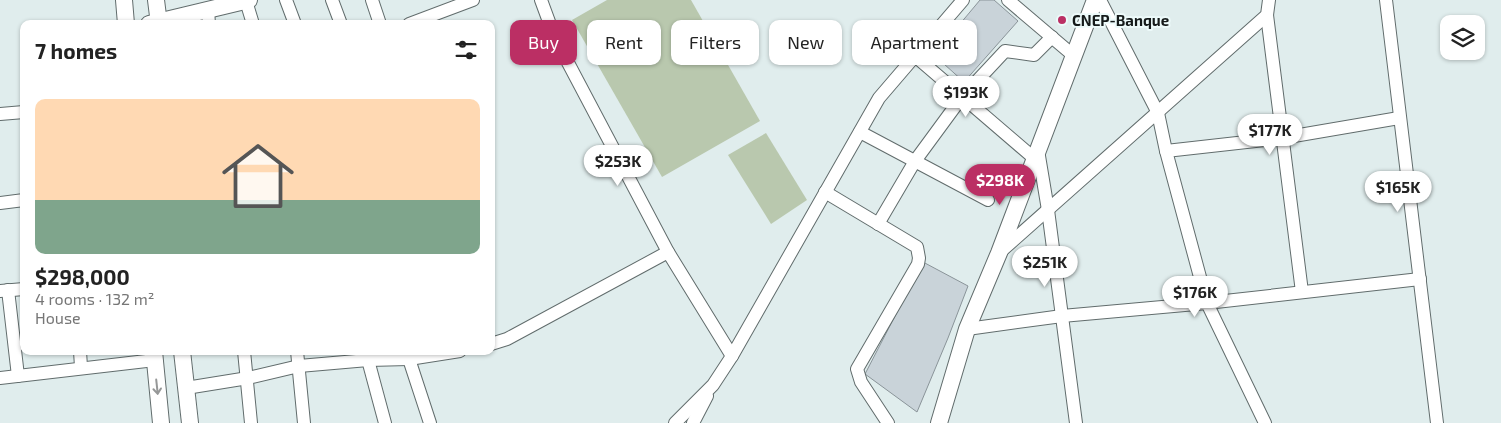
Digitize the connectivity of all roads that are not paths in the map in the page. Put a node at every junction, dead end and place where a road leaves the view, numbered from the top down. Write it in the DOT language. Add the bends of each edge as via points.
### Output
graph roads {
  1 [pos="124,0"];
  2 [pos="156,0"];
  3 [pos="248,0"];
  4 [pos="286,0"];
  5 [pos="332,0"];
  6 [pos="372,0"];
  7 [pos="473,0"];
  8 [pos="541,0"];
  9 [pos="963,0"];
  10 [pos="1008,0"];
  11 [pos="1096,0"];
  12 [pos="1100,0"];
  13 [pos="1269,0"];
  14 [pos="1386,0"];
  15 [pos="460,2"];
  16 [pos="1267,15"];
  17 [pos="209,17"];
  18 [pos="126,20"];
  19 [pos="155,20"];
  20 [pos="182,20"];
  21 [pos="252,20"];
  22 [pos="294,20"];
  23 [pos="340,20"];
  24 [pos="379,20"];
  25 [pos="418,20"];
  26 [pos="946,20"];
  27 [pos="1052,37"];
  28 [pos="1074,56"];
  29 [pos="907,65"];
  30 [pos="925,65"];
  31 [pos="962,97"];
  32 [pos="20,112"];
  33 [pos="1158,113"];
  34 [pos="0,114"];
  35 [pos="1399,118"];
  36 [pos="860,132"];
  37 [pos="1282,138"];
  38 [pos="1166,151"];
  39 [pos="1037,154"];
  40 [pos="914,161"];
  41 [pos="825,192"];
  42 [pos="20,200"];
  43 [pos="988,200"];
  44 [pos="0,203"];
  45 [pos="1048,210"];
  46 [pos="878,224"];
  47 [pos="668,252"];
  48 [pos="999,253"];
  49 [pos="1420,279"];
  50 [pos="20,289"];
  51 [pos="4,290"];
  52 [pos="1302,292"];
  53 [pos="1208,303"];
  54 [pos="1062,316"];
  55 [pos="967,329"];
  56 [pos="495,342"];
  57 [pos="80,355"];
  58 [pos="182,355"];
  59 [pos="245,355"];
  60 [pos="298,355"];
  61 [pos="434,355"];
  62 [pos="154,356"];
  63 [pos="732,356"];
  64 [pos="409,359"];
  65 [pos="368,360"];
  66 [pos="299,366"];
  67 [pos="81,367"];
  68 [pos="18,376"];
  69 [pos="0,378"];
  70 [pos="248,378"];
  71 [pos="713,385"];
  72 [pos="186,388"];
  73 [pos="161,423"];
  74 [pos="190,423"];
  75 [pos="250,423"];
  76 [pos="304,423"];
  77 [pos="385,423"];
  78 [pos="430,423"];
  79 [pos="674,423"];
  80 [pos="693,423"];
  81 [pos="888,423"];
  82 [pos="939,423"];
  83 [pos="1076,423"];
  84 [pos="1265,423"];
  85 [pos="1437,423"];
  1 -- 18 [label="main road"];
  2 -- 19 [label="main road"];
  3 -- 17 [label="main road"];
  3 -- 21 [label="street"];
  4 -- 22 [label="street"];
  5 -- 23 [label="street"];
  6 -- 24 [label="street"];
  7 -- 15 [label="street"];
  8 -- 47 [label="street" via="555,38"];
  9 -- 26 [label="street"];
  10 -- 27 [label="street"];
  11 -- 28 [label="main road"];
  12 -- 33 [label="street"];
  13 -- 16 [label="street"];
  14 -- 35 [label="street"];
  15 -- 25 [label="street"];
  16 -- 33 [label="street"];
  16 -- 37 [label="street"];
  17 -- 20 [label="main road"];
  27 -- 28 [label="street"];
  27 -- 31 [label="street" via="1034,55 1005,51"];
  28 -- 39 [label="main road"];
  29 -- 36 [label="street" via="879,98"];
  30 -- 31 [label="street"];
  31 -- 39 [label="street"];
  31 -- 40 [label="street"];
  32 -- 34 [label="street"];
  33 -- 38 [label="street"];
  33 -- 45 [label="street"];
  35 -- 37 [label="street"];
  35 -- 49 [label="street"];
  36 -- 40 [label="street"];
  36 -- 41 [label="street"];
  37 -- 38 [label="street"];
  37 -- 52 [label="street"];
  38 -- 53 [label="street"];
  39 -- 45 [label="street"];
  39 -- 48 [label="main road"];
  40 -- 43 [label="street"];
  40 -- 46 [label="street"];
  41 -- 46 [label="street"];
  41 -- 63 [label="street"];
  42 -- 44 [label="street"];
  45 -- 48 [label="street"];
  45 -- 54 [label="street"];
  46 -- 81 [label="street" via="917,247 919,253 918,264 857,369 861,382"];
  47 -- 56 [label="street"];
  47 -- 63 [label="street"];
  48 -- 55 [label="main road"];
  49 -- 52 [label="street"];
  49 -- 85 [label="street"];
  50 -- 51 [label="street"];
  51 -- 68 [label="street"];
  52 -- 53 [label="street"];
  53 -- 54 [label="street"];
  53 -- 84 [label="street"];
  54 -- 55 [label="street"];
  54 -- 83 [label="street"];
  55 -- 82 [label="main road"];
  57 -- 67 [label="street"];
  58 -- 72 [label="main road"];
  59 -- 70 [label="street"];
  60 -- 66 [label="street"];
  61 -- 64 [label="street"];
  62 -- 67 [label="street"];
  62 -- 73 [label="main road, one-way"];
  63 -- 71 [label="street"];
  64 -- 65 [label="street"];
  64 -- 78 [label="street"];
  65 -- 66 [label="street"];
  65 -- 77 [label="street"];
  66 -- 70 [label="street"];
  66 -- 76 [label="street"];
  67 -- 68 [label="street"];
  68 -- 69 [label="street"];
  70 -- 72 [label="street"];
  70 -- 75 [label="street"];
  71 -- 79 [label="street"];
  71 -- 80 [label="street"];
  72 -- 74 [label="main road"];
}
